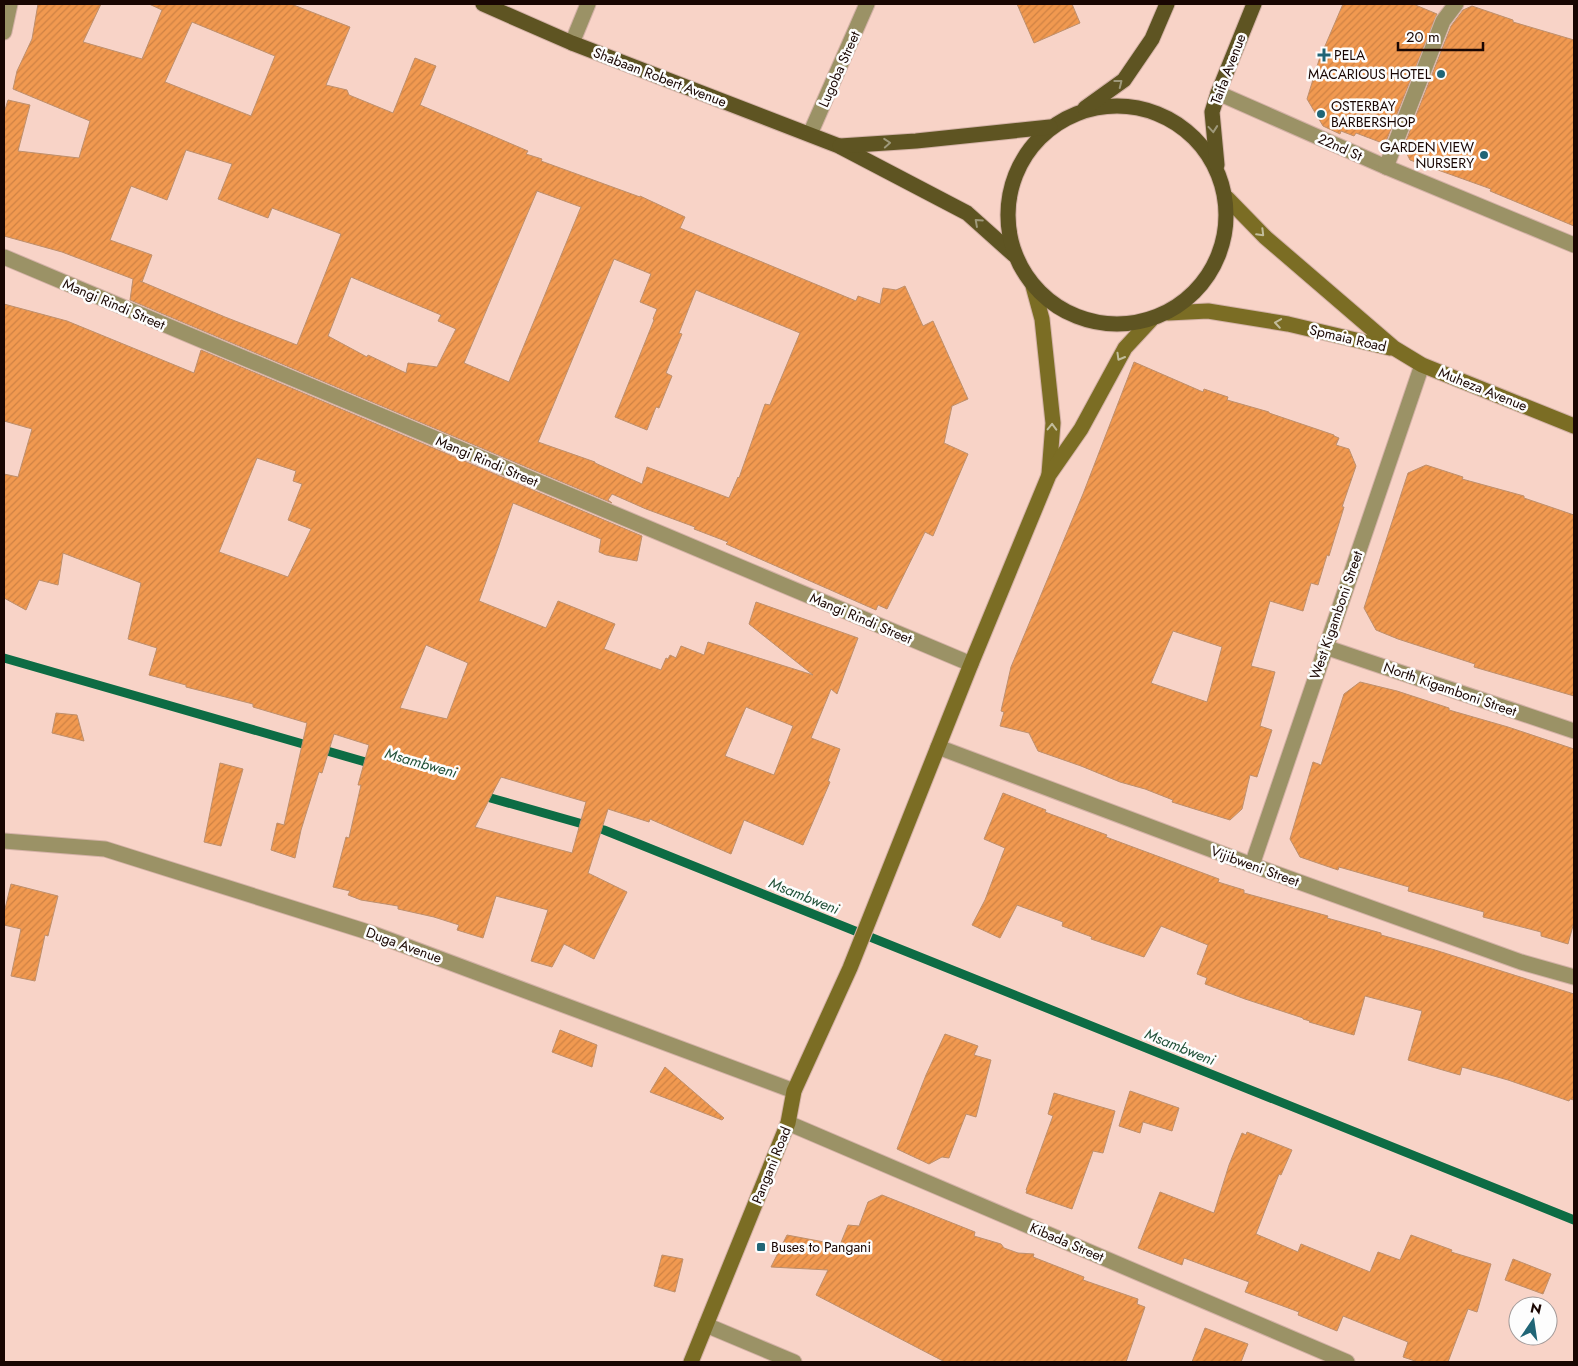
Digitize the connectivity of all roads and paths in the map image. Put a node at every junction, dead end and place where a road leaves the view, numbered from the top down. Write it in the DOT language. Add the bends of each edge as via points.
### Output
graph roads {
  1 [pos="10,4"];
  2 [pos="484,4"];
  3 [pos="588,4"];
  4 [pos="867,4"];
  5 [pos="1167,4"];
  6 [pos="1254,4"];
  7 [pos="1456,4"];
  8 [pos="4,32"];
  9 [pos="572,43"];
  10 [pos="1218,93"];
  11 [pos="1080,112"];
  12 [pos="1050,127"];
  13 [pos="810,134"];
  14 [pos="839,146"];
  15 [pos="1217,167"];
  16 [pos="1386,167"];
  17 [pos="1227,198"];
  18 [pos="1574,245"];
  19 [pos="1014,254"];
  20 [pos="4,257"];
  21 [pos="1033,286"];
  22 [pos="1168,313"];
  23 [pos="1151,320"];
  24 [pos="1394,348"];
  25 [pos="1422,365"];
  26 [pos="1574,426"];
  27 [pos="1049,475"];
  28 [pos="1325,647"];
  29 [pos="971,664"];
  30 [pos="1574,731"];
  31 [pos="938,747"];
  32 [pos="4,841"];
  33 [pos="1252,865"];
  34 [pos="1574,978"];
  35 [pos="794,1091"];
  36 [pos="788,1123"];
  37 [pos="706,1325"];
  38 [pos="691,1362"];
  39 [pos="794,1362"];
  40 [pos="1347,1362"];
  1 -- 8 [label="street"];
  2 -- 9 [label="main road, Shabaan Robert Avenue"];
  3 -- 9 [label="street"];
  4 -- 13 [label="street, Lugoba Street"];
  11 -- 5 [label="main road, one-way" via="1124,80 1152,39"];
  6 -- 10 [label="main road, Taifa Avenue"];
  7 -- 16 [label="street" via="1443,21"];
  9 -- 13 [label="main road, Shabaan Robert Avenue"];
  10 -- 15 [label="main road, Taifa Avenue, one-way" via="1212,112"];
  10 -- 16 [label="street, 22nd St"];
  11 -- 12 [label="main road"];
  11 -- 15 [label="main road" via="1111,105 1143,108 1174,120 1198,140"];
  14 -- 12 [label="main road, one-way"];
  12 -- 19 [label="main road" via="1026,153 1011,185 1007,220"];
  13 -- 14 [label="main road, Shabaan Robert Avenue"];
  19 -- 14 [label="main road, Shabaan Robert Avenue, one-way" via="967,213"];
  15 -- 17 [label="main road"];
  16 -- 18 [label="street, 22nd St"];
  17 -- 22 [label="main road" via="1227,232 1216,264 1196,292"];
  17 -- 24 [label="main road, Spmaia Road, one-way" via="1265,238"];
  19 -- 21 [label="main road"];
  20 -- 29 [label="street, Mangi Rindi Street"];
  21 -- 23 [label="main road" via="1058,308 1087,321 1119,325"];
  27 -- 21 [label="main road, one-way" via="1053,423 1042,319"];
  22 -- 23 [label="main road"];
  24 -- 22 [label="main road, Spmaia Road, one-way" via="1288,324 1208,311"];
  23 -- 27 [label="main road, one-way" via="1125,348 1081,429"];
  24 -- 25 [label="main road, Muheza Avenue"];
  25 -- 26 [label="main road, Muheza Avenue"];
  25 -- 28 [label="street, West Kigamboni Street"];
  27 -- 29 [label="main road, Pangani Road"];
  28 -- 30 [label="street, North Kigamboni Street"];
  28 -- 33 [label="street, West Kigamboni Street"];
  29 -- 31 [label="main road, Pangani Road"];
  31 -- 33 [label="street, Vijibweni Street"];
  31 -- 35 [label="main road, Pangani Road" via="850,968"];
  32 -- 35 [label="street, Duga Avenue" via="105,848 371,932"];
  33 -- 34 [label="street, Vijibweni Street"];
  35 -- 36 [label="main road, Pangani Road"];
  36 -- 37 [label="main road, Pangani Road"];
  36 -- 40 [label="street, Kibada Street"];
  37 -- 38 [label="main road, Pangani Road"];
  37 -- 39 [label="street"];
}
